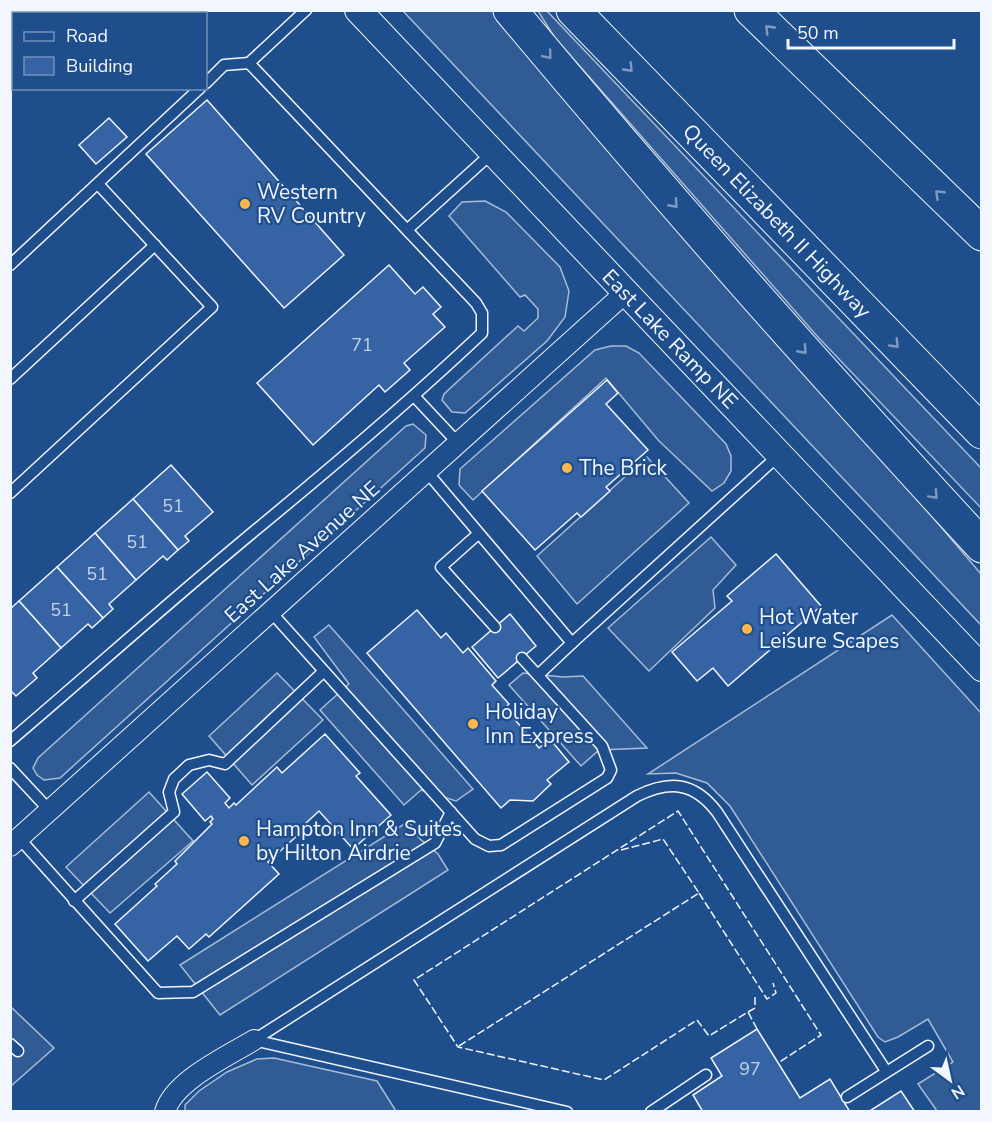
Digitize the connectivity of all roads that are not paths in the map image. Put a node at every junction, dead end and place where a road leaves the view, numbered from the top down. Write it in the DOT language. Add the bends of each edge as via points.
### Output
graph roads {
  1 [pos="306,10"];
  2 [pos="358,10"];
  3 [pos="510,10"];
  4 [pos="573,10"];
  5 [pos="751,10"];
  6 [pos="249,63"];
  7 [pos="207,82"];
  8 [pos="198,90"];
  9 [pos="492,152"];
  10 [pos="98,184"];
  11 [pos="408,229"];
  12 [pos="981,234"];
  13 [pos="155,245"];
  14 [pos="10,265"];
  15 [pos="625,292"];
  16 [pos="10,379"];
  17 [pos="414,396"];
  18 [pos="981,432"];
  19 [pos="458,443"];
  20 [pos="780,455"];
  21 [pos="427,472"];
  22 [pos="10,493"];
  23 [pos="478,534"];
  24 [pos="981,546"];
  25 [pos="271,612"];
  26 [pos="495,627"];
  27 [pos="572,643"];
  28 [pos="522,658"];
  29 [pos="981,668"];
  30 [pos="323,672"];
  31 [pos="538,675"];
  32 [pos="10,741"];
  33 [pos="10,768"];
  34 [pos="50,811"];
  35 [pos="451,812"];
  36 [pos="15,842"];
  37 [pos="74,901"];
  38 [pos="254,1040"];
  39 [pos="928,1046"];
  40 [pos="886,1071"];
  41 [pos="706,1075"];
  42 [pos="847,1097"];
  43 [pos="165,1112"];
  44 [pos="567,1112"];
  45 [pos="651,1112"];
  1 -- 6 [label="lane"];
  2 -- 9 [label="street, East Lake Ramp NE"];
  3 -- 24 [label="highway, one-way" via="648,175"];
  4 -- 18 [label="highway, Queen Elizabeth II Highway, one-way"];
  12 -- 5 [label="highway, one-way"];
  6 -- 7 [label="lane" via="224,65"];
  6 -- 11 [label="lane"];
  8 -- 10 [label="lane"];
  9 -- 11 [label="lane"];
  9 -- 15 [label="street, East Lake Ramp NE"];
  10 -- 13 [label="lane"];
  10 -- 14 [label="lane"];
  11 -- 17 [label="lane" via="476,303 483,321 482,333"];
  13 -- 16 [label="lane"];
  13 -- 22 [label="lane" via="212,307"];
  15 -- 19 [label="street, East Lake Avenue NE"];
  15 -- 20 [label="street, East Lake Ramp NE"];
  17 -- 19 [label="lane"];
  17 -- 32 [label="lane"];
  19 -- 21 [label="street, East Lake Avenue NE"];
  20 -- 27 [label="lane"];
  20 -- 29 [label="street, East Lake Ramp NE"];
  21 -- 23 [label="lane"];
  21 -- 25 [label="street, East Lake Avenue NE"];
  23 -- 26 [label="lane" via="441,567"];
  23 -- 27 [label="lane"];
  25 -- 30 [label="lane"];
  25 -- 34 [label="street, East Lake Avenue NE"];
  27 -- 31 [label="lane"];
  28 -- 31 [label="lane"];
  30 -- 35 [label="lane"];
  30 -- 37 [label="lane" via="225,764 209,760 189,765 174,779 169,792 174,812"];
  31 -- 35 [label="lane" via="602,746 611,770 607,778 501,846 489,846 475,839"];
  33 -- 34 [label="lane"];
  34 -- 36 [label="street, East Lake Avenue NE"];
  35 -- 37 [label="lane" via="435,843 193,992 158,993"];
  36 -- 37 [label="lane"];
  38 -- 40 [label="lane" via="637,796 655,787 673,785 689,788 706,798 717,812"];
  38 -- 43 [label="street" via="181,1087 170,1097"];
  38 -- 44 [label="lane"];
  39 -- 40 [label="lane"];
  40 -- 42 [label="lane"];
  41 -- 45 [label="lane"];
}
